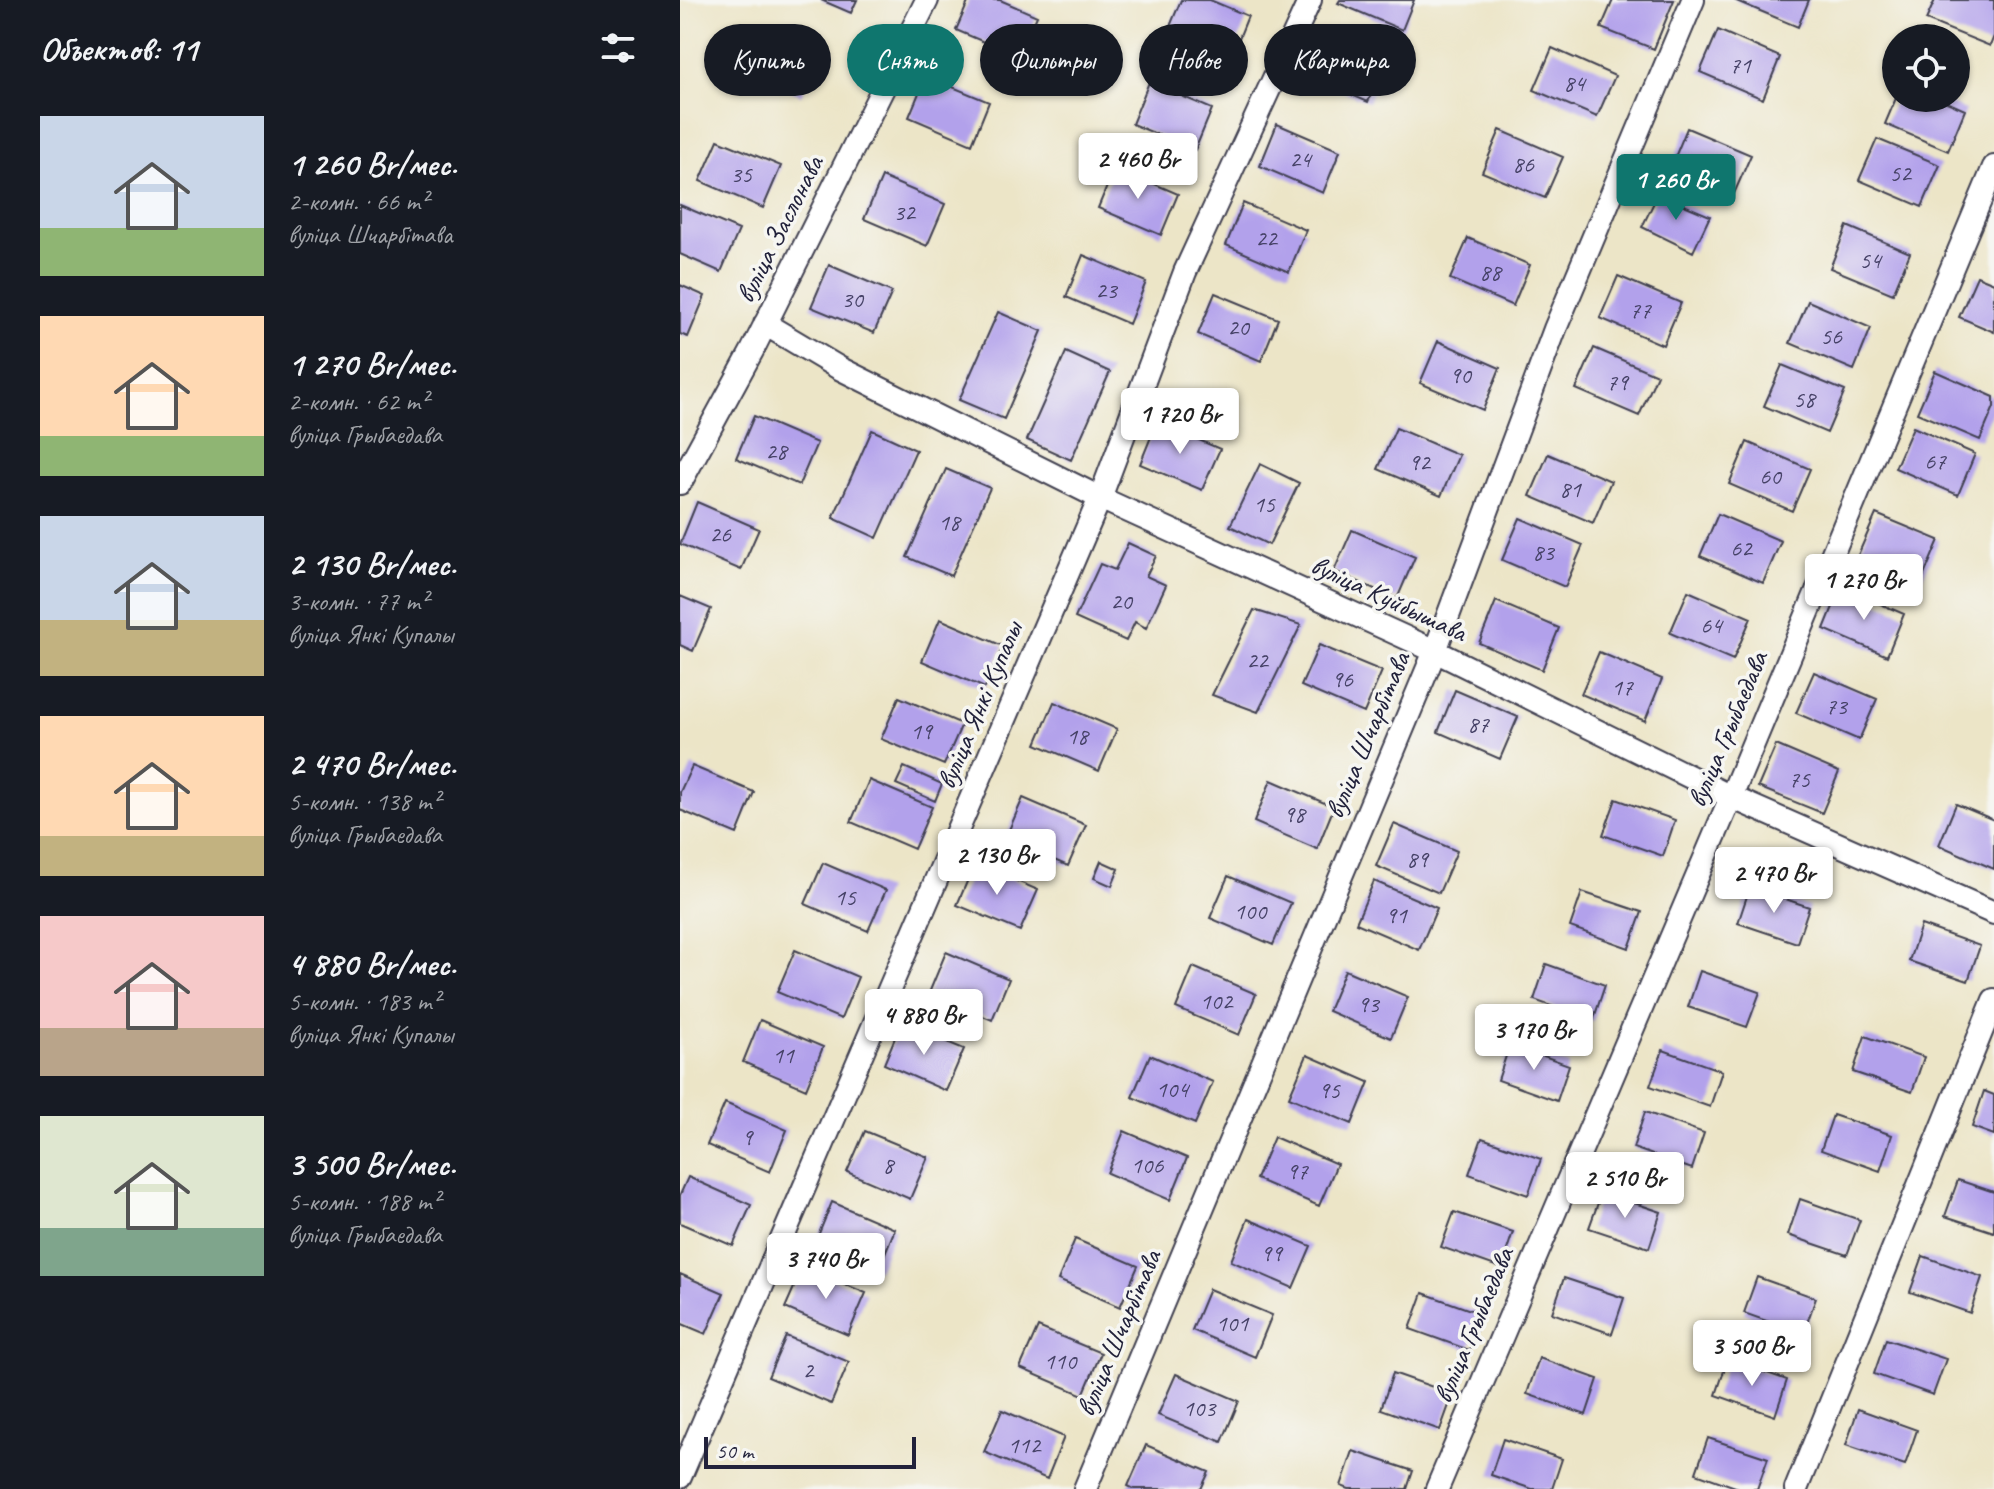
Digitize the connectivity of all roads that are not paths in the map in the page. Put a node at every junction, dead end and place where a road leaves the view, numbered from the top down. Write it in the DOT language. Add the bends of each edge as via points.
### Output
graph roads {
  1 [pos="927,0"];
  2 [pos="1310,0"];
  3 [pos="1693,0"];
  4 [pos="1994,167"];
  5 [pos="765,324"];
  6 [pos="680,483"];
  7 [pos="1100,498"];
  8 [pos="1435,651"];
  9 [pos="1731,797"];
  10 [pos="1994,913"];
  11 [pos="1994,1000"];
  12 [pos="680,1477"];
  13 [pos="1085,1489"];
  14 [pos="1437,1489"];
  15 [pos="1796,1489"];
  1 -- 5 [label="street, вуліца Заслонава"];
  2 -- 7 [label="street, вуліца Янкі Купалы" via="1185,272"];
  3 -- 8 [label="street, вуліца Шчарбітава" via="1555,329"];
  4 -- 9 [label="street, вуліца Грыбаедава"];
  5 -- 6 [label="street, вуліца Заслонава"];
  5 -- 7 [label="street, вуліца Куйбышава" via="839,368"];
  7 -- 8 [label="street, вуліца Куйбышава"];
  7 -- 12 [label="street, вуліца Янкі Купалы"];
  8 -- 9 [label="street, вуліца Куйбышава"];
  8 -- 13 [label="street, вуліца Шчарбітава"];
  9 -- 10 [label="street, вуліца Куйбышава"];
  9 -- 14 [label="street, вуліца Грыбаедава"];
  11 -- 15 [label="street"];
}
